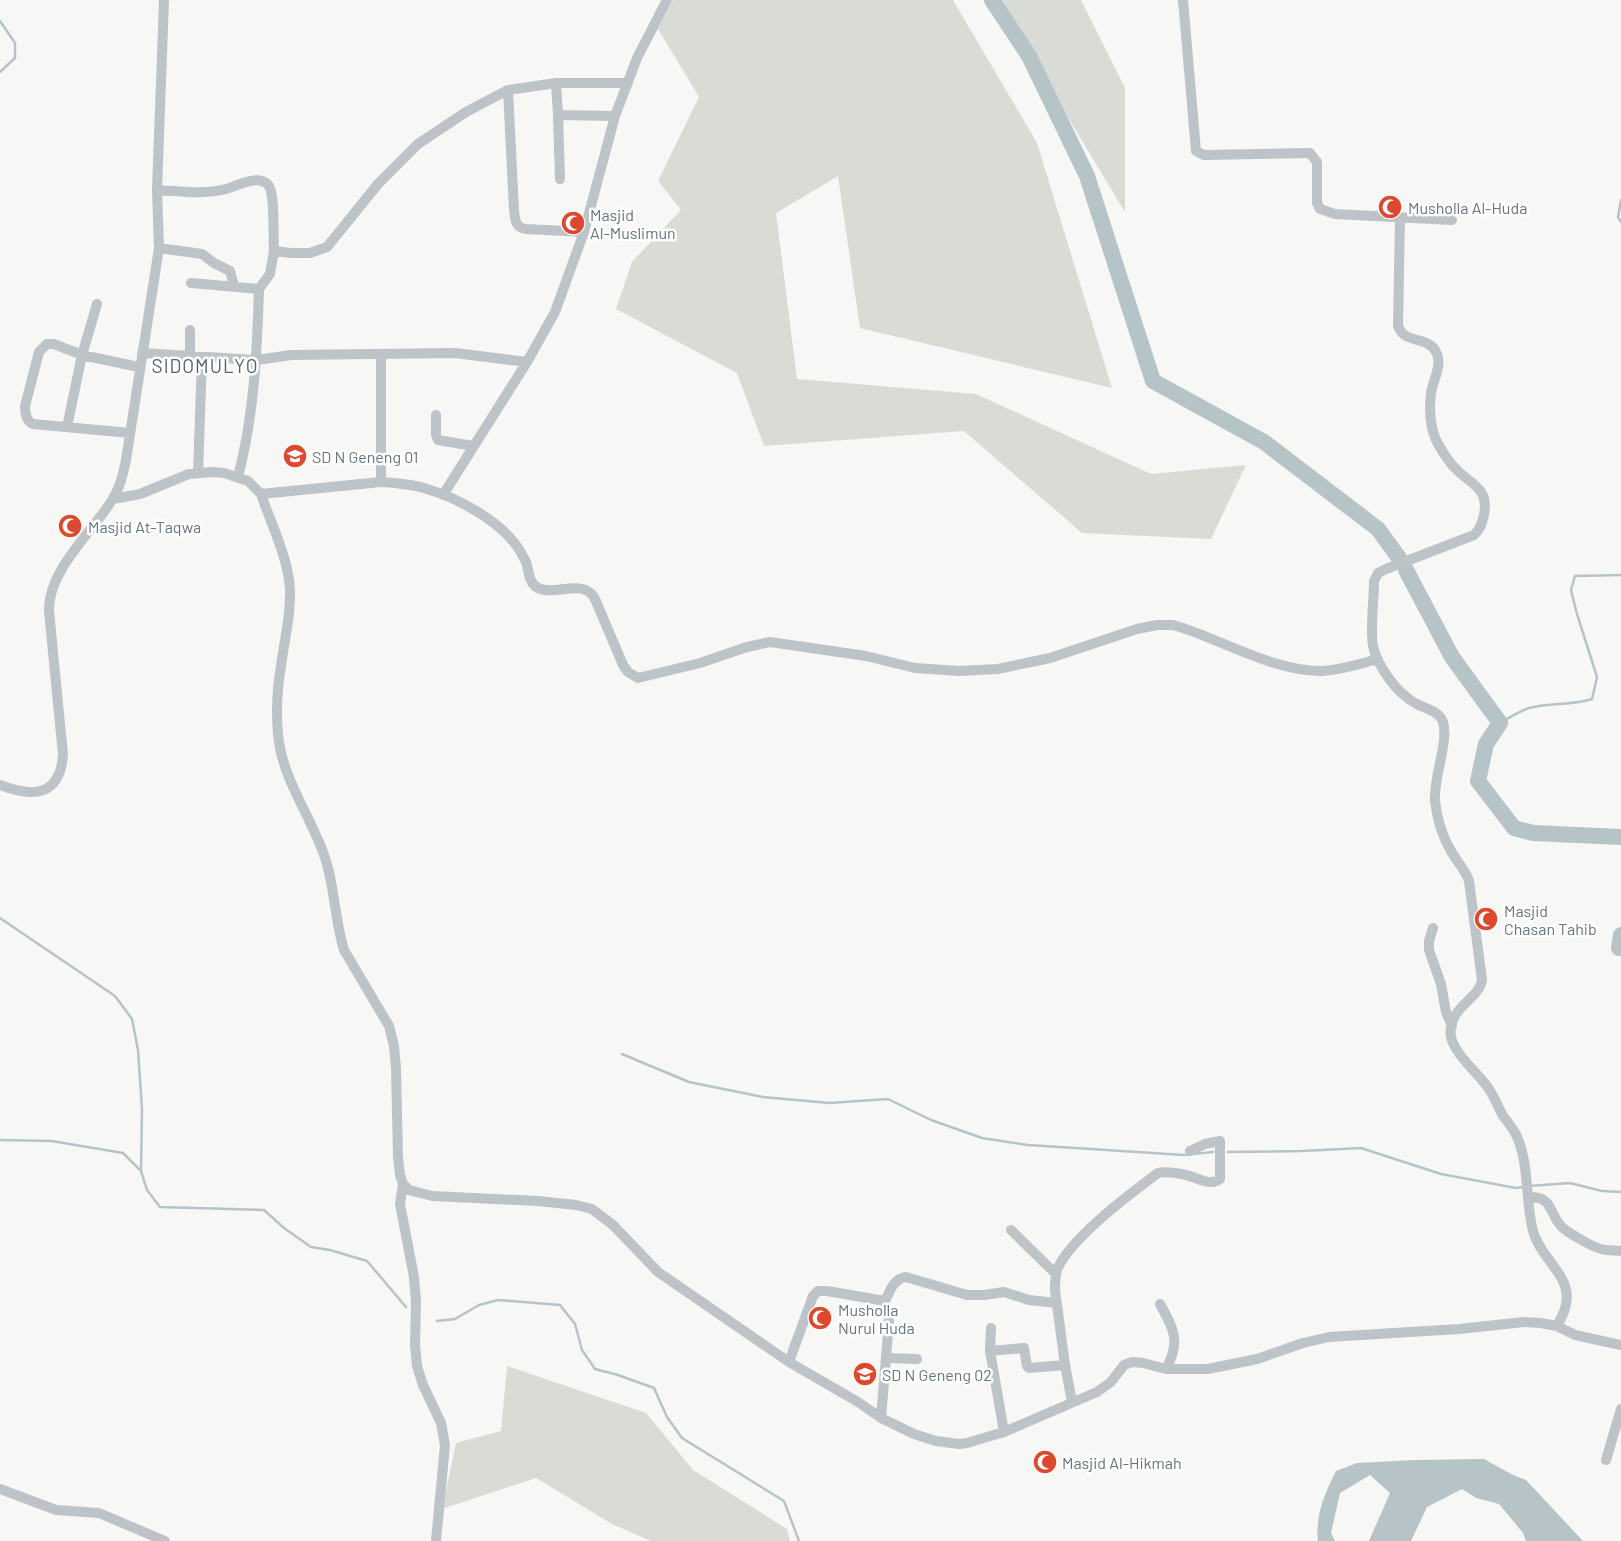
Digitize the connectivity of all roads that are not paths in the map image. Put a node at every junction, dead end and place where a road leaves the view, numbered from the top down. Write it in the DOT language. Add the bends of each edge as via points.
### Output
graph roads {
  1 [pos="164,0"];
  2 [pos="667,0"];
  3 [pos="1183,0"];
  4 [pos="556,83"];
  5 [pos="628,83"];
  6 [pos="508,90"];
  7 [pos="558,115"];
  8 [pos="616,116"];
  9 [pos="560,179"];
  10 [pos="157,190"];
  11 [pos="1400,218"];
  12 [pos="1452,220"];
  13 [pos="584,232"];
  14 [pos="159,248"];
  15 [pos="274,251"];
  16 [pos="191,283"];
  17 [pos="234,286"];
  18 [pos="258,289"];
  19 [pos="97,304"];
  20 [pos="190,330"];
  21 [pos="142,352"];
  22 [pos="383,354"];
  23 [pos="82,355"];
  24 [pos="190,356"];
  25 [pos="202,357"];
  26 [pos="257,360"];
  27 [pos="526,362"];
  28 [pos="139,367"];
  29 [pos="436,415"];
  30 [pos="67,427"];
  31 [pos="130,433"];
  32 [pos="473,446"];
  33 [pos="198,472"];
  34 [pos="238,477"];
  35 [pos="381,482"];
  36 [pos="260,494"];
  37 [pos="443,495"];
  38 [pos="113,499"];
  39 [pos="1378,659"];
  40 [pos="0,785"];
  41 [pos="1433,928"];
  42 [pos="1452,1026"];
  43 [pos="1190,1151"];
  44 [pos="403,1184"];
  45 [pos="1528,1193"];
  46 [pos="1011,1230"];
  47 [pos="1621,1250"];
  48 [pos="1056,1274"];
  49 [pos="885,1301"];
  50 [pos="1057,1303"];
  51 [pos="1160,1304"];
  52 [pos="1557,1326"];
  53 [pos="990,1328"];
  54 [pos="1621,1344"];
  55 [pos="990,1351"];
  56 [pos="887,1358"];
  57 [pos="917,1359"];
  58 [pos="789,1362"];
  59 [pos="1065,1365"];
  60 [pos="1166,1369"];
  61 [pos="1072,1402"];
  62 [pos="1621,1409"];
  63 [pos="881,1418"];
  64 [pos="1004,1432"];
  65 [pos="1606,1460"];
  66 [pos="0,1489"];
  67 [pos="165,1541"];
  68 [pos="436,1541"];
  1 -- 10 [label="street"];
  2 -- 5 [label="street"];
  3 -- 11 [label="street" via="1196,151 1204,155 1310,153 1317,162 1317,203 1320,209 1335,214"];
  4 -- 5 [label="street"];
  4 -- 6 [label="street"];
  4 -- 7 [label="street"];
  5 -- 8 [label="street"];
  6 -- 13 [label="street" via="516,224 521,228"];
  6 -- 15 [label="street" via="466,112 418,144 378,184 327,246 310,253"];
  7 -- 8 [label="street"];
  7 -- 9 [label="street"];
  8 -- 13 [label="street"];
  10 -- 14 [label="street"];
  10 -- 15 [label="street" via="201,193 263,181 270,187"];
  11 -- 12 [label="street"];
  11 -- 39 [label="street" via="1399,330 1406,337 1428,344 1436,352 1438,363 1431,394 1432,429 1451,464 1479,488 1485,506 1482,523 1474,535 1376,575 1372,637"];
  13 -- 27 [label="street" via="555,312"];
  14 -- 17 [label="street" via="202,254 230,271"];
  14 -- 21 [label="street"];
  15 -- 18 [label="street" via="270,274"];
  16 -- 17 [label="street"];
  17 -- 18 [label="street"];
  18 -- 26 [label="street"];
  19 -- 23 [label="street"];
  20 -- 24 [label="street"];
  21 -- 24 [label="street"];
  21 -- 28 [label="street"];
  22 -- 26 [label="street" via="292,355"];
  22 -- 27 [label="street" via="456,353"];
  22 -- 35 [label="street"];
  23 -- 28 [label="street"];
  23 -- 30 [label="street"];
  23 -- 30 [label="street" via="54,344 44,346 39,352 25,406 30,423"];
  24 -- 25 [label="street"];
  25 -- 26 [label="street"];
  25 -- 33 [label="street"];
  26 -- 34 [label="street" via="252,407"];
  27 -- 32 [label="street"];
  28 -- 31 [label="street"];
  29 -- 32 [label="street" via="438,440"];
  30 -- 31 [label="street"];
  31 -- 38 [label="street" via="123,476"];
  32 -- 37 [label="street"];
  33 -- 34 [label="street"];
  33 -- 38 [label="street" via="140,494"];
  34 -- 36 [label="street" via="248,481"];
  35 -- 36 [label="street"];
  35 -- 37 [label="street" via="426,488"];
  36 -- 44 [label="street" via="284,558 290,593 277,696 280,751 288,777 326,861 344,950 390,1026 396,1078 398,1158"];
  37 -- 39 [label="street" via="481,513 511,538 526,561 530,580 536,587 590,591 623,665 638,678 770,642 866,656 915,668 998,669 1050,658 1157,625 1173,625 1297,668 1321,671"];
  38 -- 40 [label="street" via="62,569 50,593 63,755 61,773 49,788 40,791 26,792"];
  39 -- 42 [label="street" via="1399,690 1438,715 1443,724 1435,792 1437,817 1446,843 1469,881 1482,980 1478,991 1460,1007"];
  41 -- 42 [label="street" via="1429,950"];
  42 -- 45 [label="street" via="1457,1050 1489,1089 1515,1133"];
  43 -- 48 [label="street" via="1220,1141 1220,1179 1212,1182 1186,1175 1158,1174 1123,1200 1076,1244 1066,1254"];
  44 -- 58 [label="street" via="412,1192 432,1196 538,1201 592,1209 613,1225 658,1272"];
  44 -- 68 [label="street" via="400,1204 415,1286 417,1366 441,1423 445,1445"];
  45 -- 47 [label="street" via="1549,1204 1561,1227 1572,1234 1600,1249"];
  45 -- 52 [label="street" via="1536,1239 1566,1289 1567,1304"];
  46 -- 48 [label="street"];
  48 -- 50 [label="street"];
  49 -- 50 [label="street" via="896,1281 906,1277 967,1295 1004,1292 1029,1300"];
  49 -- 56 [label="street" via="889,1321"];
  49 -- 58 [label="street" via="828,1291 816,1292"];
  50 -- 59 [label="street"];
  51 -- 60 [label="street" via="1172,1326 1174,1338 1174,1352"];
  52 -- 54 [label="street" via="1575,1335"];
  52 -- 60 [label="street" via="1524,1322 1329,1337 1224,1367"];
  53 -- 55 [label="street"];
  55 -- 59 [label="street" via="1024,1348 1029,1368"];
  55 -- 64 [label="street"];
  56 -- 57 [label="street"];
  56 -- 63 [label="street"];
  58 -- 63 [label="street"];
  59 -- 61 [label="street"];
  60 -- 61 [label="street" via="1142,1363 1126,1364 1105,1387"];
  61 -- 64 [label="street"];
  62 -- 65 [label="street"];
  63 -- 64 [label="street" via="914,1434 951,1443 967,1443"];
  66 -- 67 [label="street" via="60,1511 99,1513"];
}
